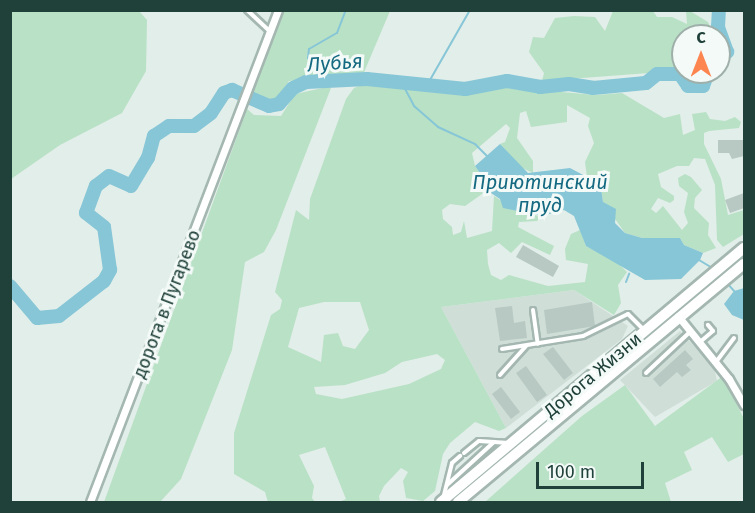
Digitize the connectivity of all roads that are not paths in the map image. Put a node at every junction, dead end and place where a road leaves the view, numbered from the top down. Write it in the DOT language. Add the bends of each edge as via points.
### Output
graph roads {
  1 [pos="247,10"];
  2 [pos="278,10"];
  3 [pos="271,33"];
  4 [pos="744,248"];
  5 [pos="738,264"];
  6 [pos="708,285"];
  7 [pos="533,310"];
  8 [pos="678,316"];
  9 [pos="708,325"];
  10 [pos="645,331"];
  11 [pos="690,332"];
  12 [pos="734,338"];
  13 [pos="699,342"];
  14 [pos="538,344"];
  15 [pos="526,346"];
  16 [pos="502,349"];
  17 [pos="716,362"];
  18 [pos="646,373"];
  19 [pos="500,375"];
  20 [pos="744,402"];
  21 [pos="494,442"];
  22 [pos="512,442"];
  23 [pos="447,485"];
  24 [pos="90,502"];
  25 [pos="442,502"];
  26 [pos="458,502"];
  1 -- 3 [label="lane"];
  2 -- 3 [label="street, дорога в Пугарево"];
  3 -- 24 [label="street, дорога в Пугарево"];
  4 -- 5 [label="main road, Дорога Жизни"];
  5 -- 6 [label="main road, Дорога Жизни"];
  6 -- 8 [label="main road, Дорога Жизни"];
  6 -- 10 [label="main road, Дорога Жизни"];
  7 -- 14 [label="lane"];
  8 -- 11 [label="street"];
  8 -- 26 [label="main road, Дорога Жизни"];
  9 -- 13 [label="lane" via="713,331"];
  10 -- 14 [label="lane" via="628,314 583,336"];
  10 -- 22 [label="main road, Дорога Жизни"];
  11 -- 13 [label="street"];
  11 -- 18 [label="lane"];
  12 -- 17 [label="lane"];
  13 -- 17 [label="street"];
  14 -- 15 [label="lane"];
  15 -- 16 [label="lane"];
  15 -- 19 [label="lane"];
  17 -- 20 [label="street"];
  21 -- 22 [label="lane"];
  21 -- 23 [label="lane"];
  21 -- 23 [label="lane" via="479,441 452,463"];
  22 -- 25 [label="main road, Дорога Жизни"];
  23 -- 25 [label="lane"];
}
